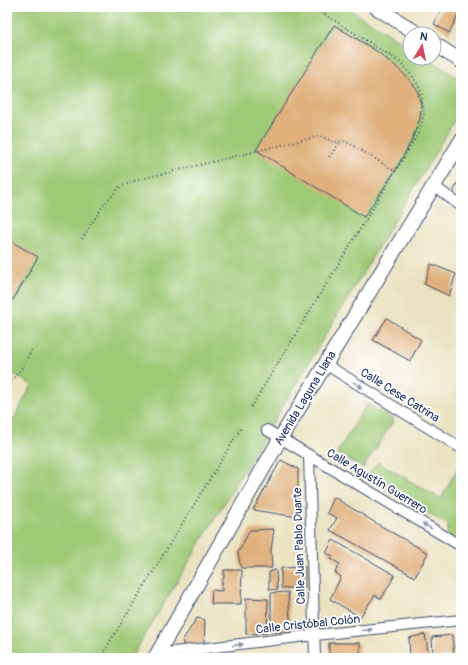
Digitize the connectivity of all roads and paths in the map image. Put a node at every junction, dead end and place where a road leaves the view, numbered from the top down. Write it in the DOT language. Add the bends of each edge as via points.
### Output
graph roads {
  1 [pos="313,7"];
  2 [pos="376,7"];
  3 [pos="406,26"];
  4 [pos="442,49"];
  5 [pos="461,61"];
  6 [pos="340,142"];
  7 [pos="461,142"];
  8 [pos="329,157"];
  9 [pos="395,171"];
  10 [pos="434,186"];
  11 [pos="461,206"];
  12 [pos="82,240"];
  13 [pos="32,349"];
  14 [pos="325,364"];
  15 [pos="7,382"];
  16 [pos="251,407"];
  17 [pos="241,428"];
  18 [pos="267,430"];
  19 [pos="280,439"];
  20 [pos="461,448"];
  21 [pos="309,456"];
  22 [pos="461,546"];
  23 [pos="461,620"];
  24 [pos="315,635"];
  25 [pos="156,657"];
  26 [pos="100,658"];
  27 [pos="315,658"];
  1 -- 9 [label="path" via="400,62 420,89 424,115 417,136"];
  2 -- 3 [label="main road"];
  4 -- 5 [label="main road"];
  6 -- 8 [label="path"];
  6 -- 9 [label="path" via="347,142"];
  6 -- 12 [label="path" via="319,136 137,180 120,187 104,204"];
  7 -- 10 [label="main road, Avenida Laguna Llana"];
  9 -- 16 [label="path"];
  10 -- 11 [label="street"];
  10 -- 14 [label="main road, Avenida Laguna Llana"];
  13 -- 15 [label="path" via="16,376"];
  14 -- 19 [label="main road, Avenida Laguna Llana"];
  14 -- 20 [label="street, Calle Cese Catrina, one-way"];
  17 -- 26 [label="path"];
  18 -- 19 [label="street, Calle Agustín Guerrero"];
  19 -- 21 [label="street, Calle Agustín Guerrero"];
  19 -- 25 [label="main road, Avenida Laguna Llana"];
  22 -- 21 [label="street, Calle Agustín Guerrero, one-way"];
  21 -- 24 [label="street, Calle Juan Pablo Duarte"];
  24 -- 23 [label="street, Calle Cristóbal Colón, one-way"];
  25 -- 24 [label="street, Calle Cristóbal Colón, one-way"];
  24 -- 27 [label="street, Calle Juan Pablo Duarte"];
}
